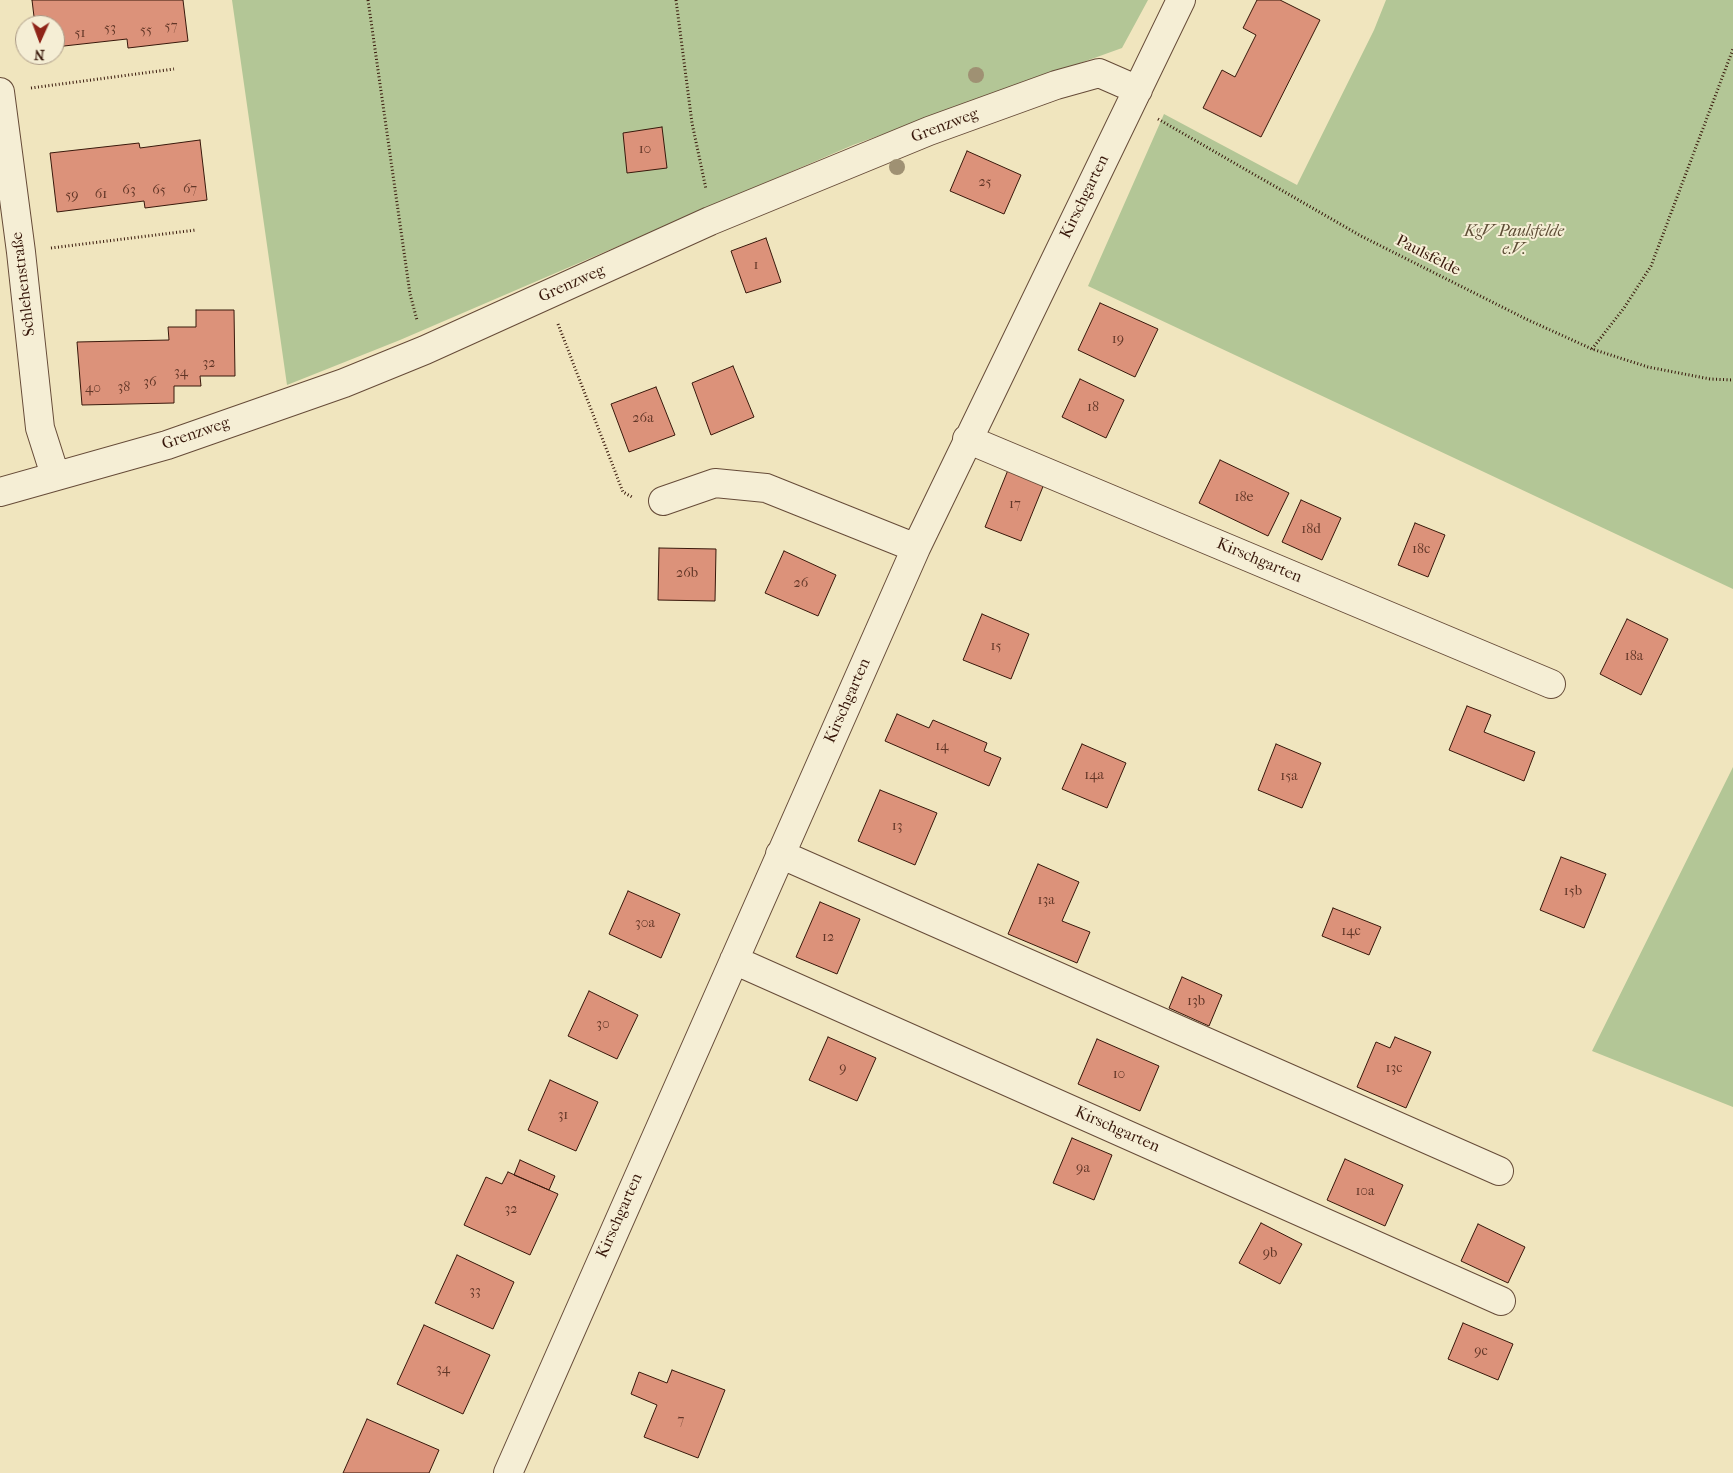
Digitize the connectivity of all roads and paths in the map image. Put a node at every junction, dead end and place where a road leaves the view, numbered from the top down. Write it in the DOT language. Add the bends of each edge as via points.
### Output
graph roads {
  1 [pos="368,0"];
  2 [pos="676,0"];
  3 [pos="1181,0"];
  4 [pos="1733,49"];
  5 [pos="174,69"];
  6 [pos="29,88"];
  7 [pos="0,92"];
  8 [pos="1134,97"];
  9 [pos="710,221"];
  10 [pos="196,230"];
  11 [pos="21,252"];
  12 [pos="546,295"];
  13 [pos="1592,349"];
  14 [pos="425,350"];
  15 [pos="1733,380"];
  16 [pos="967,439"];
  17 [pos="55,475"];
  18 [pos="0,492"];
  19 [pos="663,501"];
  20 [pos="916,548"];
  21 [pos="1551,684"];
  22 [pos="780,854"];
  23 [pos="734,960"];
  24 [pos="1499,1171"];
  25 [pos="1501,1301"];
  26 [pos="508,1473"];
  1 -- 14 [label="path" via="410,294"];
  2 -- 9 [label="path" via="692,123"];
  3 -- 8 [label="street, Kirschgarten"];
  4 -- 13 [label="path" via="1650,266 1624,308"];
  5 -- 6 [label="path"];
  7 -- 11 [label="street, Schlehenstraße"];
  8 -- 9 [label="street, Grenzweg" via="1099,73 1056,85 929,131"];
  8 -- 13 [label="path, Paulsfelde" via="1362,236"];
  8 -- 16 [label="street, Kirschgarten"];
  9 -- 12 [label="street, Grenzweg"];
  10 -- 11 [label="path"];
  11 -- 17 [label="street, Schlehenstraße" via="40,428"];
  12 -- 14 [label="street, Grenzweg"];
  12 -- 19 [label="path" via="623,492 630,497"];
  13 -- 15 [label="path, Paulsfelde" via="1648,367"];
  14 -- 17 [label="street, Grenzweg" via="344,383 167,445"];
  16 -- 20 [label="street, Kirschgarten"];
  16 -- 21 [label="street, Kirschgarten"];
  17 -- 18 [label="street, Grenzweg"];
  19 -- 20 [label="street" via="715,482 766,488"];
  20 -- 22 [label="street, Kirschgarten"];
  22 -- 23 [label="street, Kirschgarten"];
  22 -- 24 [label="street"];
  23 -- 25 [label="street, Kirschgarten"];
  23 -- 26 [label="street, Kirschgarten"];
}
